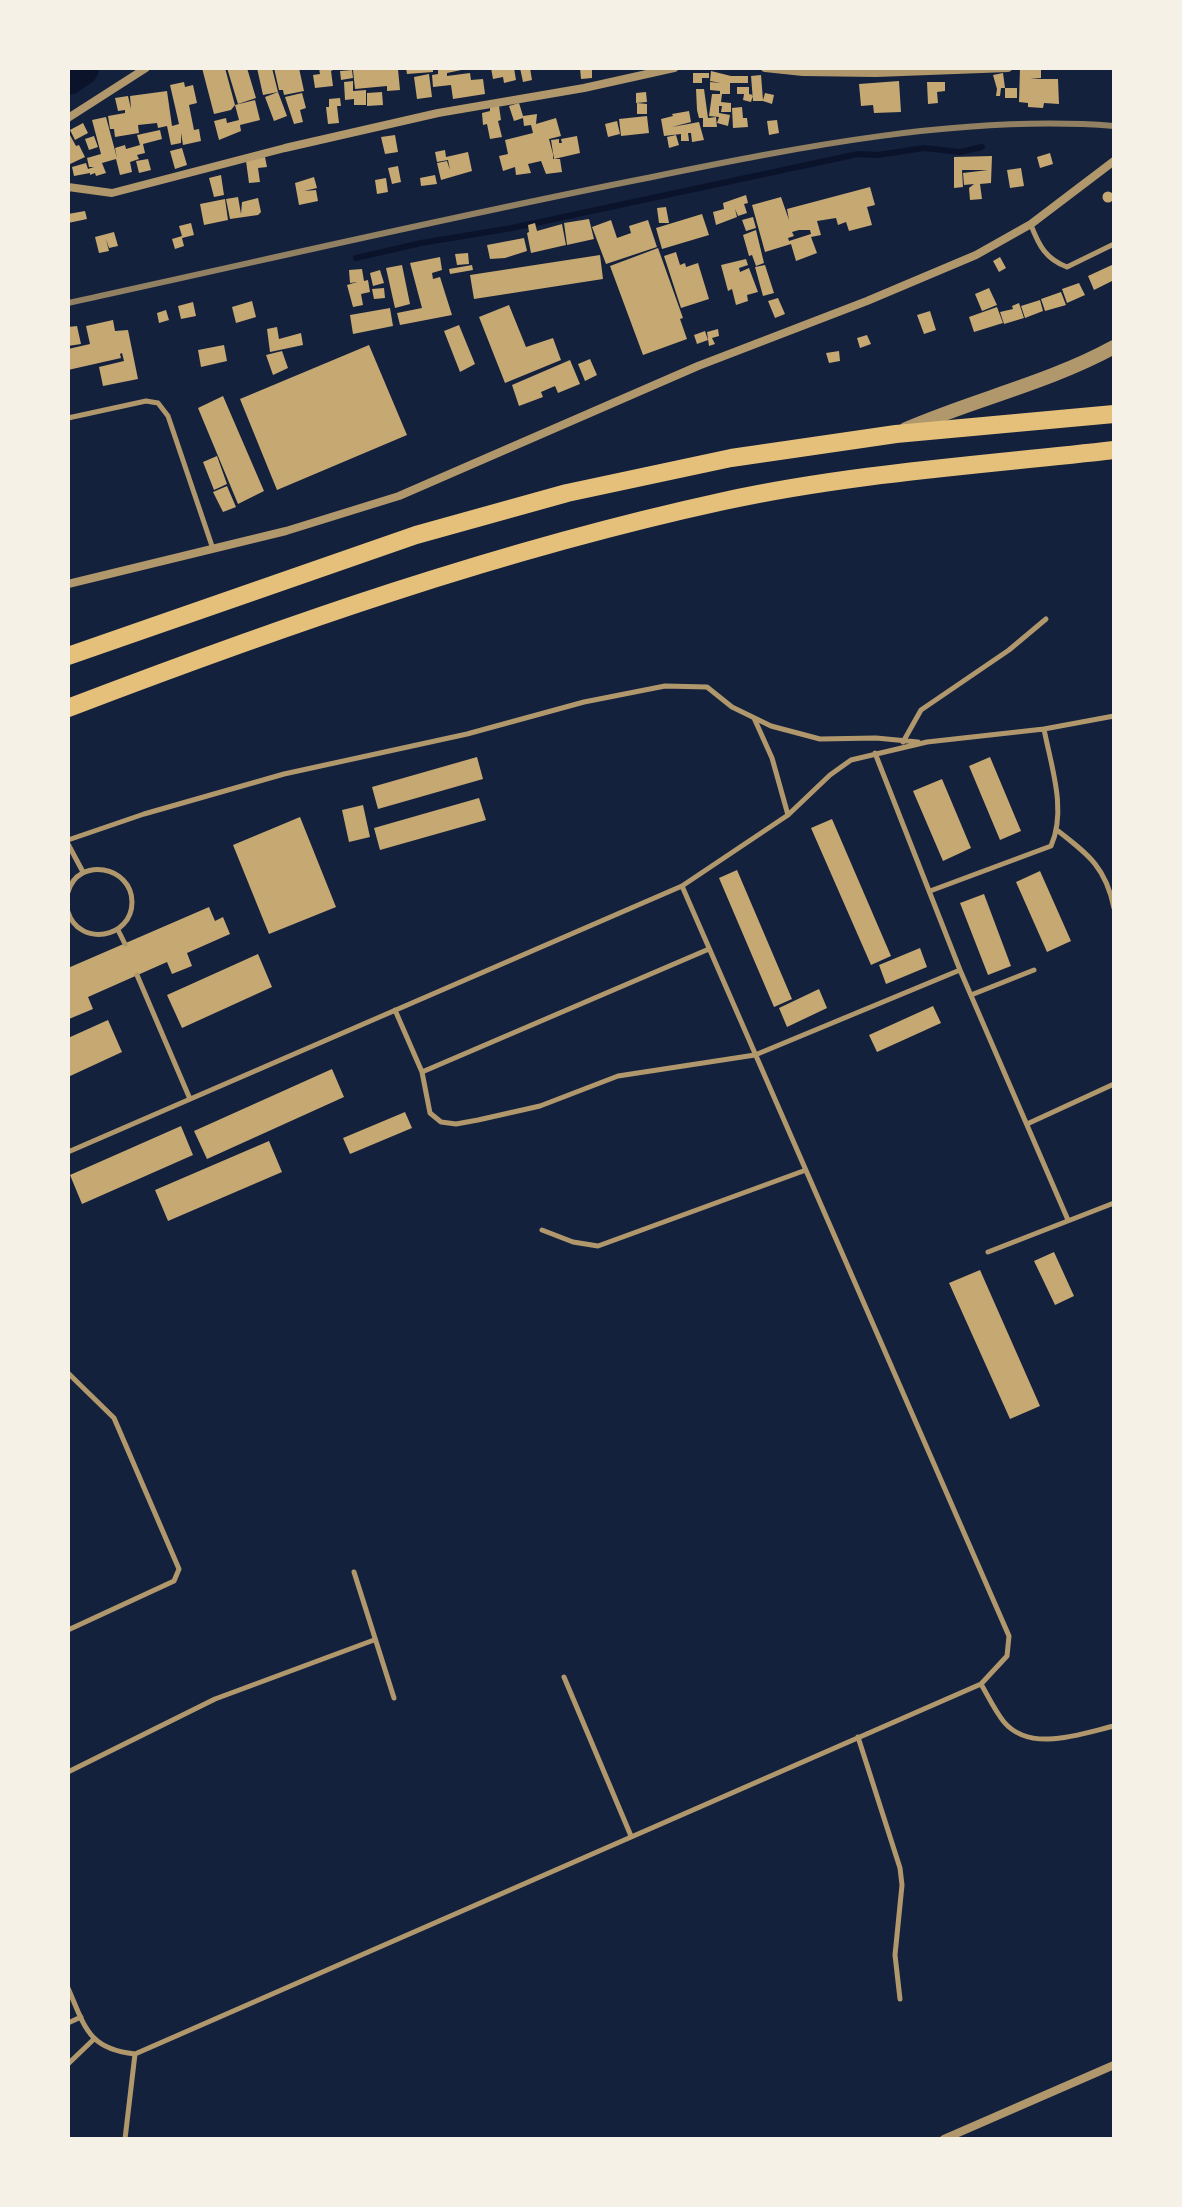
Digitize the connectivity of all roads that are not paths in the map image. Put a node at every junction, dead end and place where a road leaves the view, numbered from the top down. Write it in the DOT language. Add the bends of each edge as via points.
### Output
graph roads {
  1 [pos="146,68"];
  2 [pos="674,68"];
  3 [pos="765,68"];
  4 [pos="1008,68"];
  5 [pos="68,118"];
  6 [pos="1114,161"];
  7 [pos="68,187"];
  8 [pos="1031,224"];
  9 [pos="1114,244"];
  10 [pos="1114,347"];
  11 [pos="1114,414"];
  12 [pos="68,418"];
  13 [pos="896,434"];
  14 [pos="1111,451"];
  15 [pos="213,550"];
  16 [pos="68,584"];
  17 [pos="1046,619"];
  18 [pos="68,656"];
  19 [pos="68,708"];
  20 [pos="1114,716"];
  21 [pos="754,718"];
  22 [pos="1044,729"];
  23 [pos="903,742"];
  24 [pos="927,742"];
  25 [pos="875,753"];
  26 [pos="788,815"];
  27 [pos="1058,831"];
  28 [pos="68,842"];
  29 [pos="83,872"];
  30 [pos="682,886"];
  31 [pos="930,891"];
  32 [pos="68,892"];
  33 [pos="1114,908"];
  34 [pos="68,912"];
  35 [pos="118,930"];
  36 [pos="125,944"];
  37 [pos="709,949"];
  38 [pos="960,970"];
  39 [pos="1034,970"];
  40 [pos="137,975"];
  41 [pos="971,995"];
  42 [pos="395,1010"];
  43 [pos="755,1055"];
  44 [pos="422,1072"];
  45 [pos="1114,1084"];
  46 [pos="190,1099"];
  47 [pos="1027,1124"];
  48 [pos="68,1152"];
  49 [pos="806,1170"];
  50 [pos="1114,1203"];
  51 [pos="1068,1220"];
  52 [pos="542,1230"];
  53 [pos="988,1252"];
  54 [pos="68,1373"];
  55 [pos="354,1572"];
  56 [pos="68,1630"];
  57 [pos="374,1640"];
  58 [pos="564,1677"];
  59 [pos="981,1684"];
  60 [pos="394,1698"];
  61 [pos="1114,1726"];
  62 [pos="858,1737"];
  63 [pos="68,1772"];
  64 [pos="631,1836"];
  65 [pos="68,1988"];
  66 [pos="900,1999"];
  67 [pos="81,2017"];
  68 [pos="68,2023"];
  69 [pos="94,2039"];
  70 [pos="135,2054"];
  71 [pos="68,2064"];
  72 [pos="1114,2065"];
  73 [pos="125,2139"];
  74 [pos="944,2139"];
  1 -- 5 [label="street"];
  2 -- 7 [label="street" via="438,113 112,193"];
  3 -- 4 [label="street" via="876,73"];
  6 -- 8 [label="street"];
  8 -- 9 [label="lane" via="1039,246 1067,267"];
  8 -- 15 [label="street" via="976,255 698,366 399,496"];
  10 -- 13 [label="street" via="1063,372"];
  11 -- 13 [label="highway"];
  12 -- 15 [label="lane" via="158,403 168,416"];
  13 -- 18 [label="highway" via="731,458 567,493 416,535"];
  14 -- 19 [label="highway" via="915,469 727,500 590,533 431,578 245,640"];
  15 -- 16 [label="street"];
  17 -- 23 [label="lane" via="921,710"];
  20 -- 22 [label="lane"];
  21 -- 23 [label="lane" via="820,739"];
  21 -- 26 [label="lane"];
  21 -- 28 [label="lane" via="707,687 665,686 284,774"];
  22 -- 24 [label="lane"];
  22 -- 27 [label="lane" via="1060,815"];
  23 -- 24 [label="lane"];
  24 -- 25 [label="lane"];
  25 -- 26 [label="lane" via="851,760"];
  25 -- 31 [label="lane"];
  26 -- 30 [label="lane"];
  27 -- 31 [label="lane" via="1051,846"];
  27 -- 33 [label="lane" via="1100,867"];
  28 -- 29 [label="lane"];
  29 -- 32 [label="lane"];
  29 -- 35 [label="lane" via="111,871 131,891 133,905"];
  30 -- 37 [label="lane"];
  30 -- 42 [label="lane"];
  31 -- 38 [label="lane"];
  34 -- 35 [label="lane" via="84,933 101,936"];
  35 -- 36 [label="lane"];
  37 -- 43 [label="lane"];
  37 -- 44 [label="lane"];
  38 -- 41 [label="lane"];
  38 -- 43 [label="lane"];
  39 -- 41 [label="lane"];
  40 -- 46 [label="lane"];
  41 -- 47 [label="lane"];
  42 -- 44 [label="lane"];
  42 -- 46 [label="lane"];
  43 -- 44 [label="lane" via="618,1076 540,1106 456,1124 441,1122 430,1113"];
  43 -- 49 [label="lane"];
  45 -- 47 [label="lane"];
  46 -- 48 [label="lane"];
  47 -- 51 [label="lane"];
  49 -- 52 [label="lane" via="598,1246"];
  49 -- 59 [label="lane" via="1009,1636 1007,1656"];
  50 -- 51 [label="lane"];
  51 -- 53 [label="lane"];
  54 -- 56 [label="lane" via="114,1418 179,1569 174,1581"];
  55 -- 57 [label="lane"];
  57 -- 60 [label="lane"];
  57 -- 63 [label="lane" via="215,1699"];
  58 -- 64 [label="lane"];
  59 -- 61 [label="lane" via="1005,1723 1019,1734 1059,1738"];
  59 -- 62 [label="lane"];
  62 -- 64 [label="lane"];
  62 -- 66 [label="lane" via="900,1868 895,1955"];
  64 -- 70 [label="lane"];
  65 -- 67 [label="lane"];
  67 -- 68 [label="lane"];
  67 -- 69 [label="lane"];
  69 -- 70 [label="lane" via="112,2051"];
  69 -- 71 [label="lane"];
  70 -- 73 [label="lane"];
  72 -- 74 [label="street"];
}
